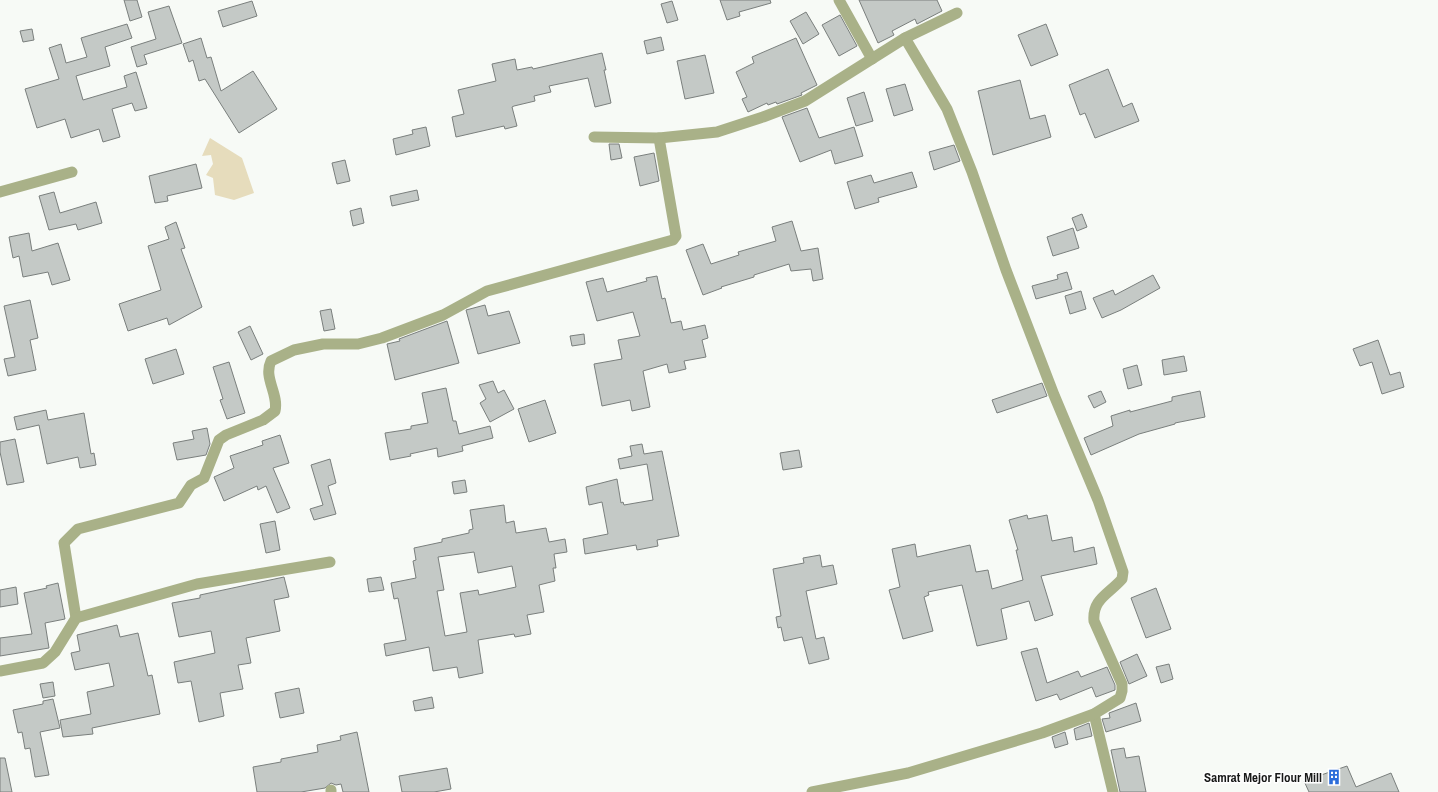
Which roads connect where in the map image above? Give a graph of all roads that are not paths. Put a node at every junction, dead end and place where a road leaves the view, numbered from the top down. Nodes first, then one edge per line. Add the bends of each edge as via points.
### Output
1 (839, 0) edge
2 (957, 13) dead end
3 (905, 38) junction
4 (872, 59) junction
5 (594, 137) dead end
6 (659, 138) junction
7 (72, 172) dead end
8 (0, 192) edge
9 (330, 562) dead end
10 (76, 618) junction
11 (0, 671) edge
12 (1094, 714) junction
13 (812, 792) edge
14 (1113, 792) edge

1 - 4 street
2 - 3 street
3 - 4 street
3 - 12 street via 948,109 1009,277 1098,500 1123,572 1122,579 1096,603 1093,610 1094,621 1122,684 1122,691 1120,698
4 - 6 street via 805,101 763,117 717,132
5 - 6 street
6 - 10 street via 676,236 673,240 487,291 443,315 382,338 358,344 323,344 294,350 271,361 268,373 275,398 275,411 263,420 219,440 204,478 190,485 179,503 78,529 64,543
7 - 8 street
9 - 10 street via 197,584
10 - 11 street via 55,652 43,663
12 - 13 street via 1042,733 908,773
12 - 14 street

